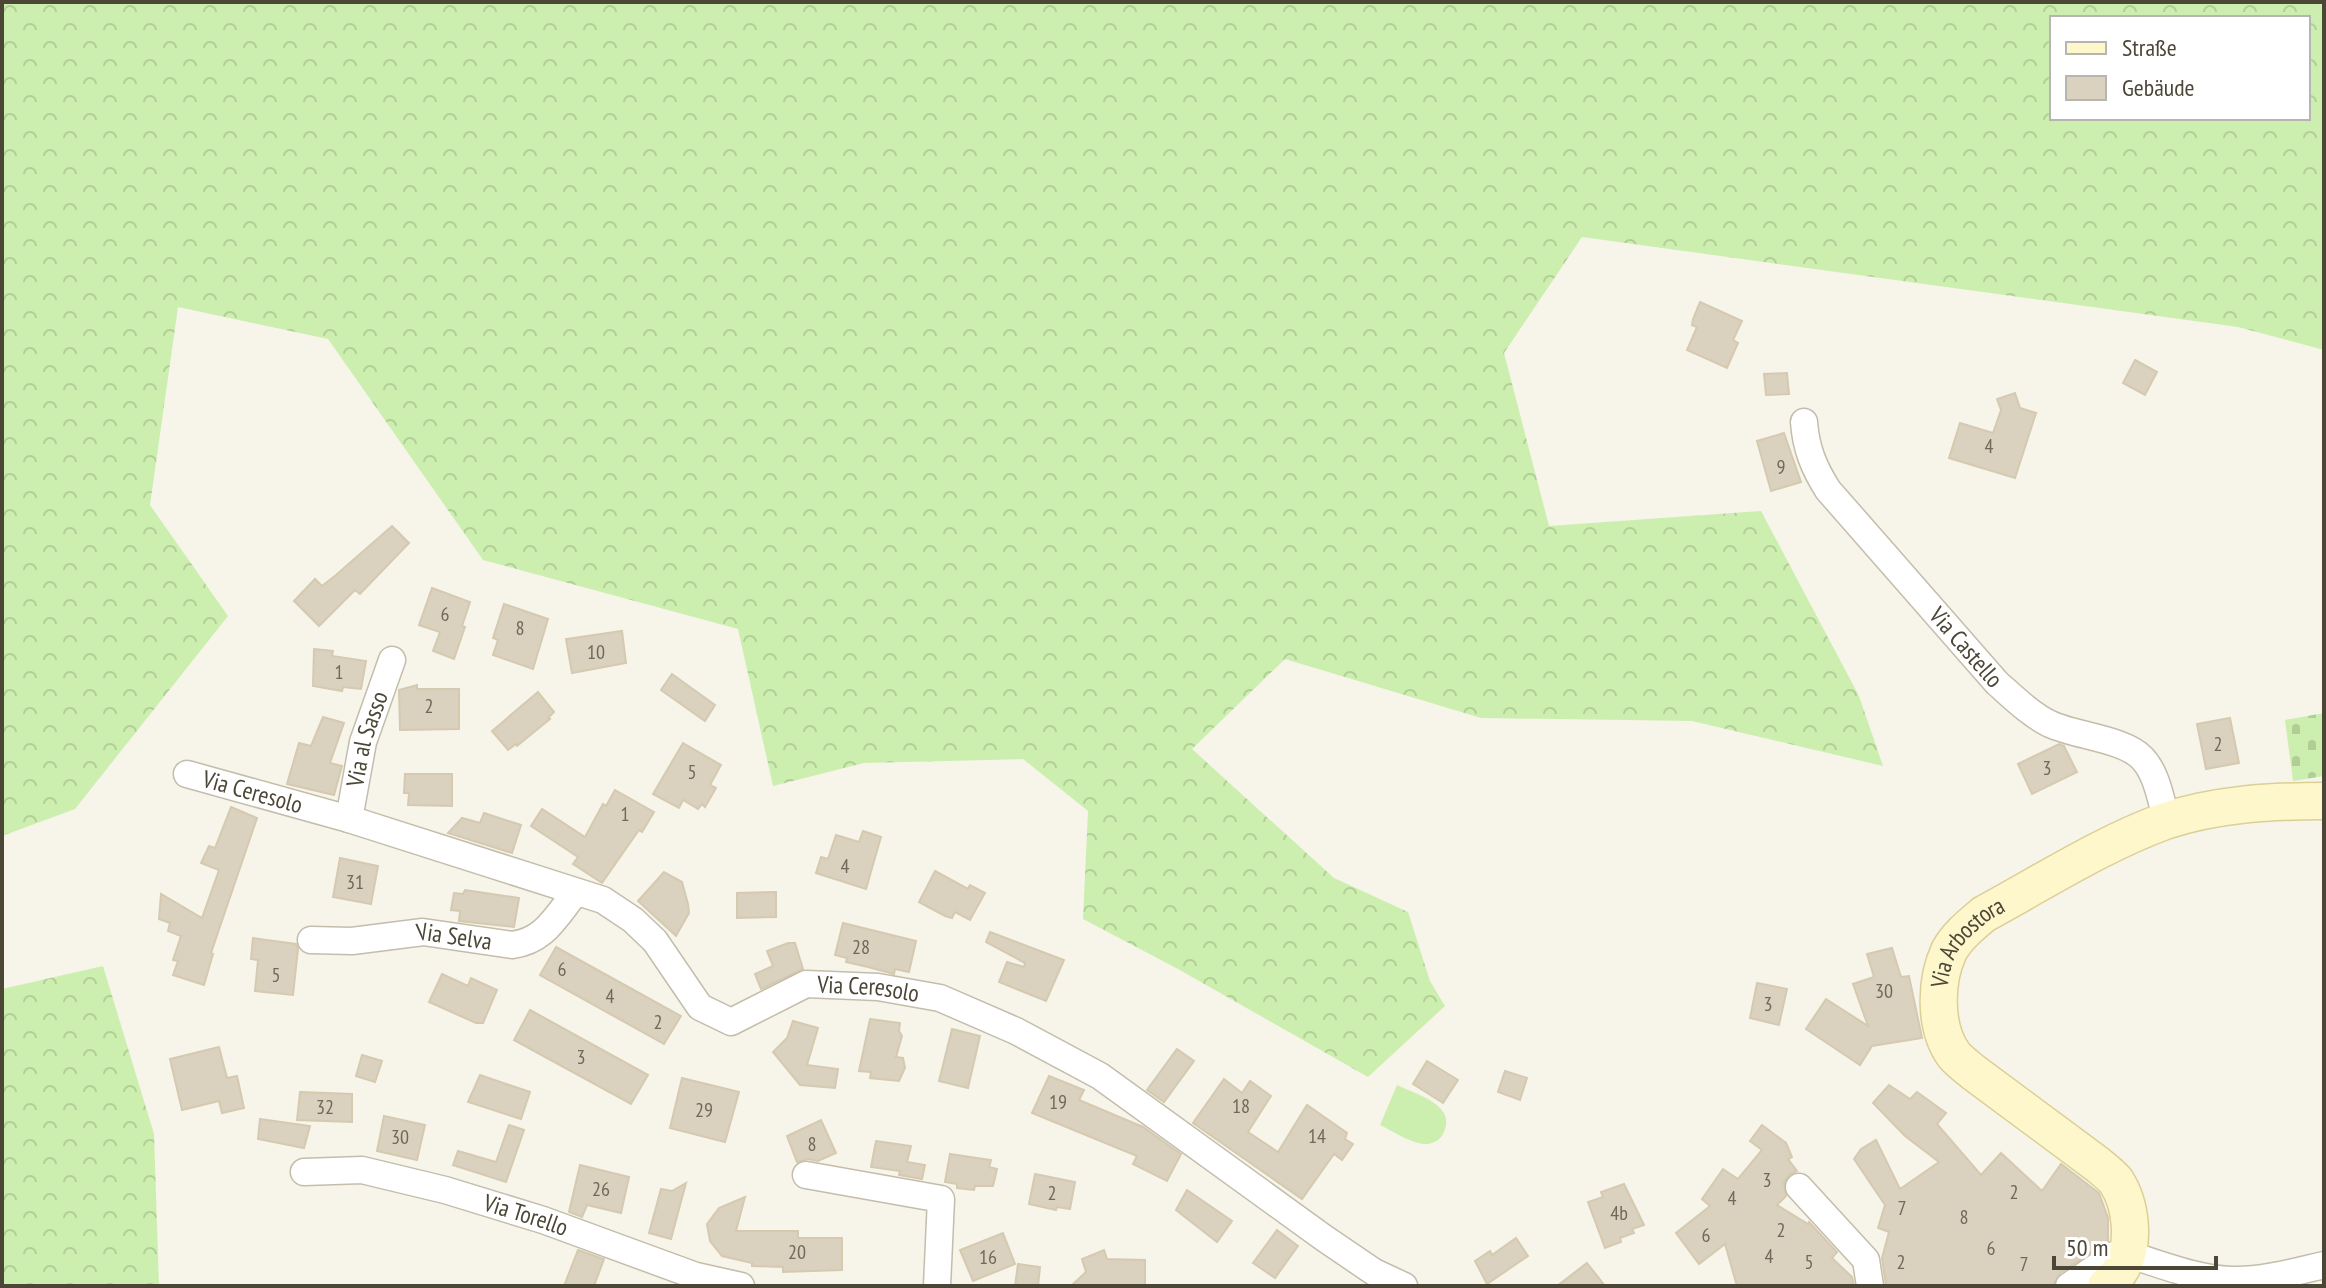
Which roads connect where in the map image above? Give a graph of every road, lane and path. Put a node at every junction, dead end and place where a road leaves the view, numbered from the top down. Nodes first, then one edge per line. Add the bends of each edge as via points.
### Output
1 (1804, 422) dead end
2 (392, 660) dead end
3 (187, 774) dead end
4 (2324, 801) edge
5 (349, 819) junction
6 (2167, 821) junction
7 (576, 892) junction
8 (311, 940) dead end
9 (304, 1172) dead end
10 (806, 1175) dead end
11 (1799, 1187) dead end
12 (2127, 1254) junction
13 (2324, 1265) edge
14 (741, 1286) edge
15 (937, 1286) edge
16 (1404, 1286) edge
17 (1870, 1286) edge
18 (2069, 1286) edge
19 (2106, 1286) edge

1 - 6 street, Via Castello via 1814,468 1828,490 1997,683 2048,723 2128,748 2142,758
2 - 5 street, Via al Sasso via 363,742
3 - 5 street, Via Ceresolo
4 - 6 street, Via Arbostora via 2231,806
5 - 7 street, Via Ceresolo
6 - 12 street, Via Arbostora via 1984,914 1950,949 1940,985 1943,1034 1955,1055 2115,1180 2128,1219
7 - 8 street, Via Selva via 540,937 527,943 423,932
7 - 16 street, Via Ceresolo via 603,900 633,920 655,941 700,1007 731,1022 806,984 878,987 940,998 1016,1031 1100,1076 1324,1238
9 - 14 street, Via Torello via 362,1170 445,1190 696,1276
10 - 15 street via 941,1199
11 - 17 street via 1866,1260
12 - 13 street via 2231,1280
12 - 18 street via 2114,1255
12 - 19 street

